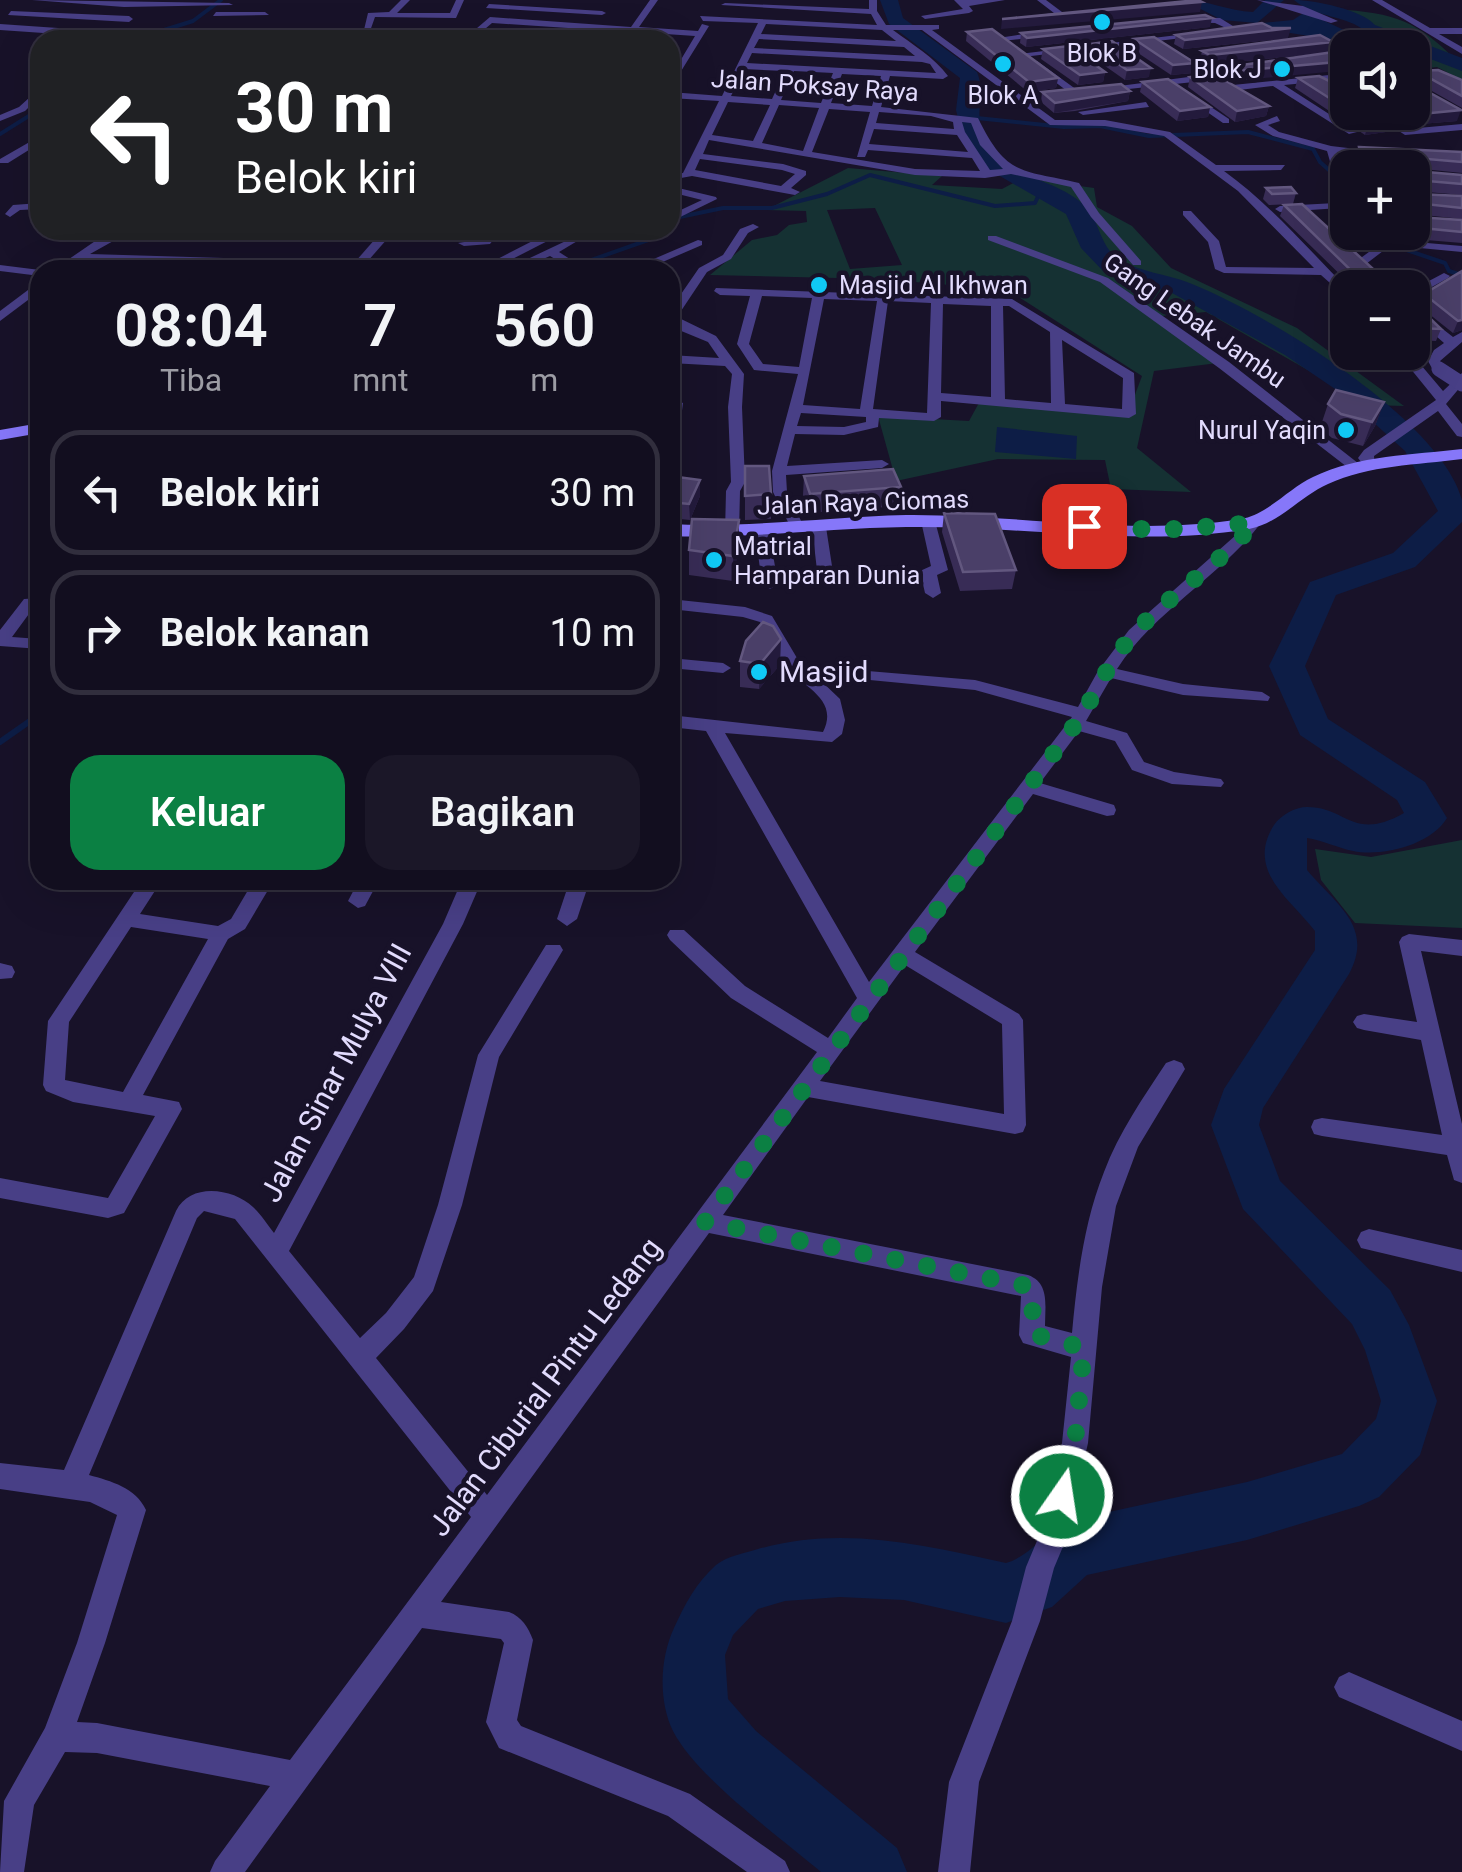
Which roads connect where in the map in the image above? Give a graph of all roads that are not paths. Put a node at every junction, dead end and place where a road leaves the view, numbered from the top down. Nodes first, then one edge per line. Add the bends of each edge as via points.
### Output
1 (36, 0) edge
2 (406, 0) edge
3 (460, 0) edge
4 (568, 0) edge
5 (613, 0) edge
6 (654, 0) edge
7 (873, 0) edge
8 (1001, 0) edge
9 (1040, 0) edge
10 (1376, 0) edge
11 (1265, 1) edge
12 (961, 2) edge
13 (160, 3) edge
14 (746, 3) edge
15 (1462, 3) edge
16 (525, 4) edge
17 (1436, 4) dead end
18 (715, 5) edge
19 (124, 6) junction
20 (223, 6) edge
21 (489, 6) dead end
22 (560, 10) junction
23 (871, 12) junction
24 (11, 13) junction
25 (602, 13) junction
26 (1074, 14) edge
27 (265, 15) dead end
28 (389, 15) junction
29 (1062, 15) junction
30 (707, 18) junction
31 (1026, 18) edge
32 (0, 19) edge
33 (108, 19) junction
34 (148, 19) dead end
35 (1180, 20) edge
36 (763, 21) junction
37 (1334, 21) dead end
38 (921, 23) junction
39 (1132, 25) edge
40 (592, 26) junction
41 (0, 27) edge
42 (886, 28) junction
43 (190, 29) junction
44 (634, 29) junction
45 (43, 30) edge
46 (91, 30) edge
47 (176, 30) edge
48 (218, 30) edge
49 (365, 30) edge
50 (476, 30) edge
51 (647, 30) edge
52 (1424, 30) edge
53 (1430, 31) edge
54 (1462, 31) edge
55 (1058, 32) edge
56 (680, 33) edge
57 (1430, 33) edge
58 (698, 34) junction
59 (756, 36) junction
60 (1156, 40) junction
61 (907, 44) junction
62 (1114, 45) junction
63 (1070, 49) junction
64 (750, 50) junction
65 (1462, 51) edge
66 (1024, 54) junction
67 (1127, 54) edge
68 (1198, 54) edge
69 (1180, 56) junction
70 (680, 59) edge
71 (918, 59) junction
72 (1083, 59) edge
73 (742, 66) junction
74 (680, 67) edge
75 (790, 69) junction
76 (1224, 70) edge
77 (838, 72) junction
78 (1155, 72) edge
79 (1209, 74) junction
80 (886, 75) junction
81 (933, 78) junction
82 (1109, 78) edge
83 (1330, 78) edge
84 (1320, 79) junction
85 (1169, 82) junction
86 (1275, 84) junction
87 (1330, 85) edge
88 (1122, 87) junction
89 (1232, 88) junction
90 (1074, 92) junction
91 (1058, 94) edge
92 (680, 96) edge
93 (1041, 96) edge
94 (1025, 98) junction
95 (726, 99) junction
96 (1246, 99) edge
97 (30, 101) edge
98 (776, 102) junction
99 (825, 105) junction
100 (1146, 105) junction
101 (876, 109) junction
102 (1262, 109) edge
103 (926, 112) junction
104 (1156, 112) dead end
105 (0, 118) edge
106 (1277, 119) junction
107 (1226, 122) dead end
108 (957, 123) junction
109 (870, 126) junction
110 (1462, 127) edge
111 (1293, 130) dead end
112 (1402, 130) edge
113 (1428, 130) edge
114 (1430, 130) edge
115 (1352, 132) dead end
116 (706, 137) junction
117 (758, 144) junction
118 (30, 145) edge
119 (864, 147) junction
120 (1331, 149) joint
121 (1346, 150) edge
122 (807, 152) junction
123 (974, 154) junction
124 (697, 156) junction
125 (4, 161) dead end
126 (856, 167) junction
127 (1212, 168) junction
128 (1281, 168) dead end
129 (689, 172) junction
130 (1010, 172) junction
131 (989, 174) junction
132 (680, 176) edge
133 (784, 190) junction
134 (680, 192) edge
135 (797, 193) dead end
136 (30, 206) edge
137 (1330, 206) edge
138 (1303, 208) junction
139 (1273, 210) edge
140 (1187, 213) dead end
141 (680, 214) edge
142 (5, 215) edge
143 (1314, 219) edge
144 (0, 227) edge
145 (753, 227) dead end
146 (992, 238) dead end
147 (103, 240) edge
148 (380, 240) edge
149 (486, 240) edge
150 (543, 240) edge
151 (570, 240) edge
152 (464, 243) dead end
153 (698, 243) dead end
154 (1430, 246) edge
155 (1462, 249) edge
156 (1350, 251) edge
157 (1377, 251) dead end
158 (552, 252) junction
159 (79, 256) junction
160 (73, 260) edge
161 (195, 260) edge
162 (363, 260) edge
163 (502, 260) edge
164 (533, 260) edge
165 (564, 260) edge
166 (658, 260) edge
167 (1362, 262) junction
168 (1137, 264) dead end
169 (0, 268) edge
170 (1371, 270) edge
171 (30, 271) edge
172 (1324, 272) junction
173 (1444, 276) dead end
174 (1330, 278) edge
175 (1430, 284) edge
176 (720, 290) dead end
177 (30, 292) edge
178 (757, 292) junction
179 (819, 295) junction
180 (883, 298) junction
181 (937, 300) junction
182 (680, 303) edge
183 (997, 303) junction
184 (4, 311) edge
185 (1430, 321) edge
186 (680, 325) edge
187 (1056, 330) junction
188 (1457, 340) edge
189 (680, 360) edge
190 (731, 362) junction
191 (1417, 370) edge
192 (805, 371) junction
193 (1462, 380) edge
194 (934, 396) junction
195 (998, 402) junction
196 (1441, 402) junction
197 (1058, 407) junction
198 (796, 409) junction
199 (869, 413) junction
200 (30, 430) edge
201 (790, 430) junction
202 (1462, 433) edge
203 (0, 434) edge
204 (1459, 455) edge
205 (882, 464) dead end
206 (1363, 465) junction
207 (780, 471) junction
208 (928, 521) junction
209 (1254, 523) junction
210 (819, 527) junction
211 (680, 530) edge
212 (798, 530) junction
213 (762, 531) junction
214 (732, 533) junction
215 (826, 579) dead end
216 (770, 584) dead end
217 (932, 593) dead end
218 (680, 605) edge
219 (30, 608) edge
220 (1, 640) edge
221 (30, 643) edge
222 (680, 664) edge
223 (724, 668) dead end
224 (1106, 671) junction
225 (838, 672) dead end
226 (1262, 697) dead end
227 (1079, 719) junction
228 (680, 722) edge
229 (712, 726) junction
230 (1215, 783) dead end
231 (1028, 786) junction
232 (1108, 810) dead end
233 (146, 890) edge
234 (258, 890) edge
235 (364, 890) edge
236 (468, 890) edge
237 (577, 890) edge
238 (358, 901) dead end
239 (567, 919) dead end
240 (126, 920) junction
241 (221, 934) junction
242 (678, 936) dead end
243 (1462, 948) edge
244 (552, 950) dead end
245 (902, 954) junction
246 (868, 998) junction
247 (1364, 1022) dead end
248 (1430, 1033) junction
249 (830, 1050) junction
250 (1174, 1069) dead end
251 (804, 1087) junction
252 (129, 1102) junction
253 (1322, 1127) dead end
254 (1456, 1147) junction
255 (1462, 1173) edge
256 (0, 1188) edge
257 (705, 1222) junction
258 (1369, 1240) dead end
259 (276, 1252) junction
260 (1462, 1261) edge
261 (1084, 1348) junction
262 (358, 1358) junction
263 (0, 1476) edge
264 (72, 1484) junction
265 (487, 1516) junction
266 (415, 1613) junction
267 (1349, 1687) dead end
268 (1462, 1736) edge
269 (57, 1737) junction
270 (296, 1776) junction
271 (10, 1800) edge
272 (8, 1872) edge
273 (226, 1872) edge
274 (774, 1872) edge
275 (954, 1872) edge

1 - 19 street
1 - 24 street
2 - 28 street
3 - 28 street via 453,16
4 - 22 street
5 - 25 street
6 - 44 street
7 - 23 street
8 - 12 street
9 - 29 street
10 - 52 street
11 - 37 street
12 - 38 street via 969,12
13 - 19 street
13 - 20 street
14 - 18 street
14 - 23 street
15 - 17 street
16 - 21 street
16 - 22 street
18 - 30 street
19 - 33 street
20 - 27 street
20 - 43 street
22 - 25 street
23 - 42 street
24 - 32 street
24 - 33 street
25 - 40 street
26 - 29 street
28 - 49 street via 372,16
29 - 31 street
30 - 36 street
30 - 58 street
33 - 34 street
33 - 46 street
35 - 60 street via 1209,18 1238,32
36 - 42 street
36 - 59 street
38 - 42 street
38 - 94 street via 938,26
38 - 127 street via 1052,123 1105,123 1170,137
39 - 60 street
40 - 44 street
40 - 50 street via 487,20
41 - 45 street
42 - 61 street
43 - 47 street
43 - 48 street
44 - 51 street
53 - 54 street
55 - 66 street via 998,35
56 - 58 street
57 - 65 street
58 - 70 street
58 - 74 street
59 - 61 street
59 - 64 street
60 - 62 street
60 - 69 street
61 - 71 street
62 - 63 street
62 - 67 street
63 - 66 street
63 - 72 street
64 - 71 street
64 - 73 street
66 - 90 street
68 - 69 street
69 - 79 street
71 - 81 street via 933,62 943,76
73 - 75 street
73 - 95 street
75 - 77 street
75 - 98 street
76 - 79 street
77 - 80 street
77 - 99 street
78 - 85 street
79 - 85 street
79 - 89 street
80 - 81 street
80 - 101 street
81 - 103 street
82 - 88 street
83 - 84 street
84 - 86 street
84 - 87 street
85 - 88 street
85 - 107 street
86 - 89 street
86 - 115 street
88 - 90 street
88 - 100 street
89 - 96 street
90 - 91 street
92 - 95 street, Jalan Poksay Raya
93 - 94 street
94 - 100 street via 1052,116
95 - 98 street, Jalan Poksay Raya
95 - 116 street
97 - 105 street
98 - 99 street, Jalan Poksay Raya
98 - 117 street
99 - 101 street, Jalan Poksay Raya
99 - 122 street
100 - 104 street
101 - 103 street, Jalan Poksay Raya
101 - 109 street
102 - 106 street
103 - 108 street, Jalan Poksay Raya
106 - 111 street
106 - 120 street via 1260,125
108 - 109 street
108 - 123 street
108 - 130 street via 970,119
109 - 119 street
110 - 114 street
112 - 113 street
116 - 117 street
116 - 124 street
117 - 122 street
118 - 125 street
119 - 123 street
119 - 126 street
120 - 121 street
122 - 126 street
123 - 131 street
124 - 129 street
124 - 133 street via 802,173
126 - 131 street
127 - 128 street
127 - 172 street
129 - 132 street
129 - 133 street
130 - 131 street
130 - 168 street via 1078,187
133 - 135 street
134 - 141 street via 712,199
136 - 142 street
137 - 138 street
138 - 139 street
138 - 143 street
140 - 172 street via 1213,241 1224,270
142 - 144 street
145 - 182 street via 727,257 704,270
146 - 206 street, Gang Lebak Jambu via 1104,280
147 - 159 street
148 - 162 street
149 - 152 street
150 - 163 street
151 - 158 street
153 - 166 street
154 - 155 street
156 - 167 street
157 - 167 street
158 - 164 street
158 - 165 street
159 - 160 street
159 - 161 street
167 - 170 street
169 - 171 street
172 - 174 street
173 - 175 street
176 - 178 street
177 - 184 street
178 - 179 street
178 - 192 street via 745,351 758,367
179 - 180 street
179 - 192 street
180 - 181 street
180 - 199 street
181 - 183 street
181 - 194 street
183 - 187 street via 1012,303
183 - 195 street
185 - 188 street
186 - 190 street via 712,339
187 - 197 street
187 - 197 street via 1129,376 1129,414
188 - 193 street, bridge via 1434,361
189 - 190 street
190 - 214 street via 738,374
191 - 196 street
192 - 198 street
193 - 196 street
194 - 195 street
194 - 199 street via 934,417
195 - 197 street
196 - 202 street
196 - 206 street
198 - 199 street
198 - 201 street
199 - 201 street via 873,424 862,429
200 - 203 main road
201 - 207 street
204 - 206 main road, Jalan Raya Ciomas
205 - 207 street
206 - 209 main road, Jalan Raya Ciomas via 1318,481
207 - 212 street via 780,492
208 - 209 main road, Jalan Raya Ciomas via 1150,530
208 - 210 main road, Jalan Raya Ciomas
208 - 217 street via 940,570 928,571
209 - 224 street, Jalan Ciburial Pintu Ledang via 1142,624
210 - 212 main road, Jalan Raya Ciomas
210 - 215 street
211 - 214 main road, Jalan Raya Ciomas
212 - 213 main road, Jalan Raya Ciomas
213 - 214 main road, Jalan Raya Ciomas
213 - 216 street
218 - 229 street via 758,614 792,664 837,706 840,718 834,734 823,738
219 - 220 street
220 - 221 street
222 - 223 street
224 - 226 street via 1160,687
224 - 227 street, Jalan Ciburial Pintu Ledang
225 - 227 street via 975,685
227 - 230 street via 1121,737 1138,766
227 - 231 street, Jalan Ciburial Pintu Ledang
228 - 229 street
229 - 246 street
231 - 232 street
231 - 245 street, Jalan Ciburial Pintu Ledang
233 - 240 street
234 - 241 street via 238,924
235 - 238 street
236 - 259 street, Jalan Sinar Mulya VIII
237 - 239 street
240 - 241 street
240 - 252 street via 60,1021 54,1085
241 - 252 street
242 - 249 street via 738,992
243 - 248 street via 1409,942
244 - 262 street via 489,1055 424,1283
245 - 246 street, Jalan Ciburial Pintu Ledang
245 - 251 street via 1012,1020 1015,1125
246 - 249 street, Jalan Ciburial Pintu Ledang
247 - 248 street
248 - 254 street
249 - 251 street, Jalan Ciburial Pintu Ledang
250 - 261 street via 1110,1184 1088,1280
251 - 257 street, Jalan Ciburial Pintu Ledang
252 - 256 street via 171,1109 116,1206
253 - 254 street
254 - 255 street
257 - 261 street via 1028,1286 1032,1334
257 - 265 street, Jalan Ciburial Pintu Ledang
258 - 260 street
259 - 262 street, Jalan Sinar Mulya VIII
259 - 264 street, Jalan Sinar Mulya VIII via 243,1212 207,1199 192,1205
261 - 275 street via 1075,1442 1054,1537 964,1782
262 - 265 street, Jalan Sinar Mulya VIII
263 - 264 street
264 - 269 street via 124,1502 132,1516
265 - 266 street, Jalan Ciburial Pintu Ledang
266 - 270 street, Jalan Ciburial Pintu Ledang
266 - 274 street via 516,1631 520,1640 501,1722 510,1737 678,1805
267 - 268 street
269 - 270 street via 98,1738
269 - 271 street
270 - 273 street, Jalan Ciburial Pintu Ledang
271 - 272 street

